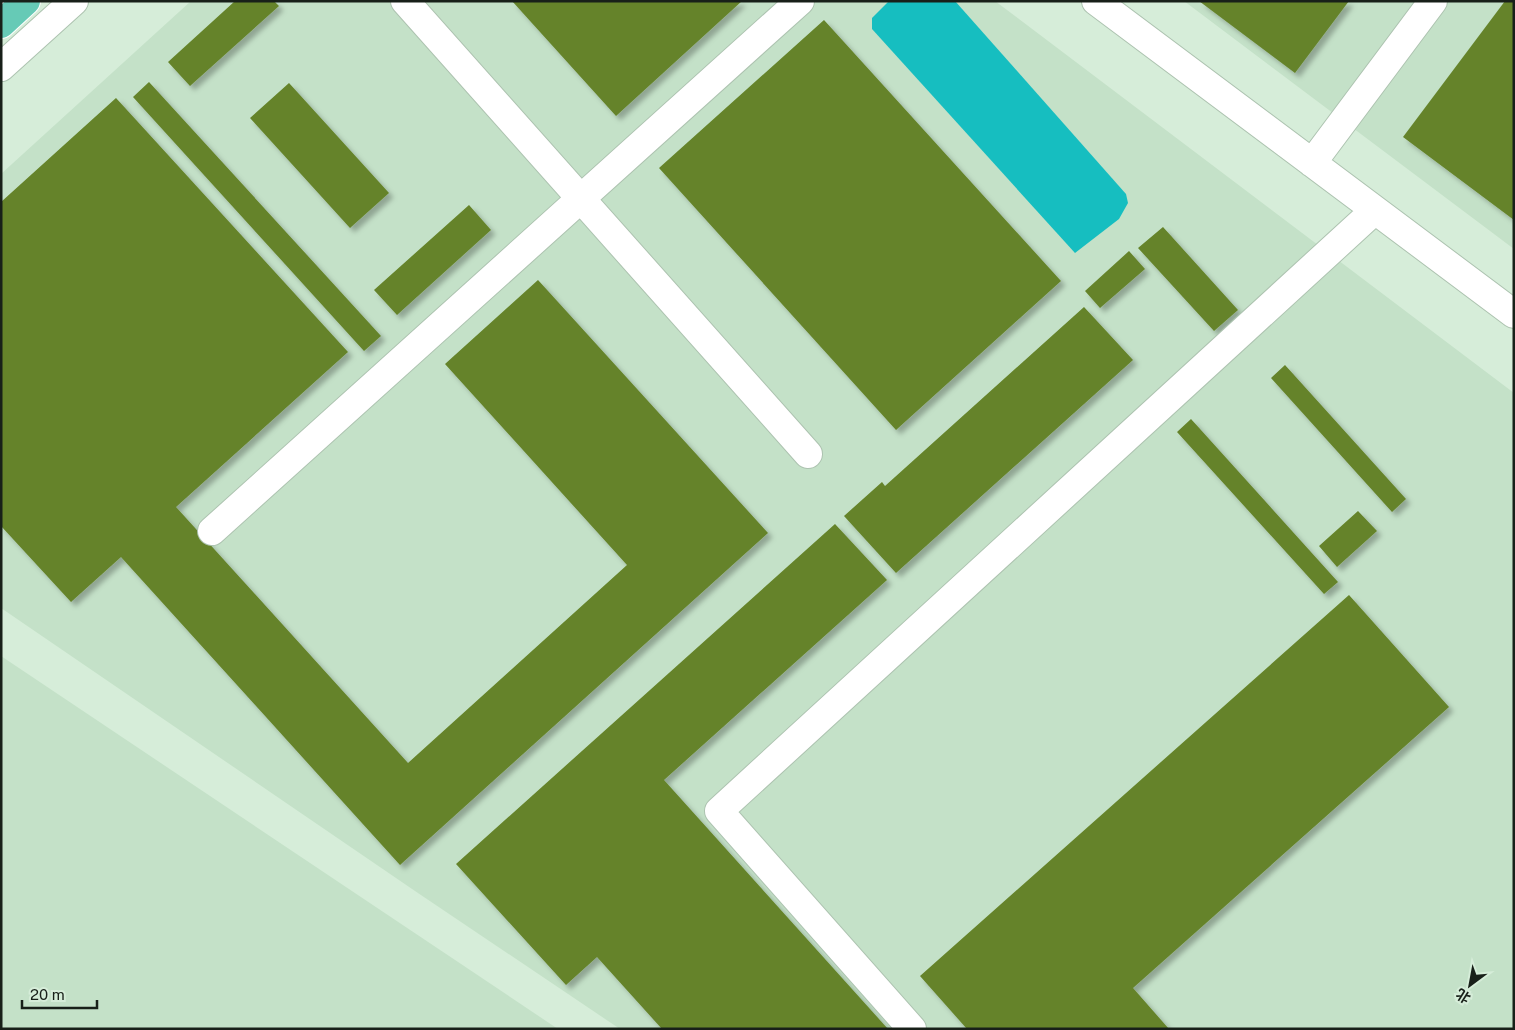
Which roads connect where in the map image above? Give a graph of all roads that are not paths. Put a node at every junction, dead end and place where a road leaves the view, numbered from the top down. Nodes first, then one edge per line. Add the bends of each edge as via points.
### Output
1 (26, 1) edge
2 (74, 1) edge
3 (405, 1) edge
4 (800, 1) edge
5 (1096, 1) edge
6 (1433, 1) edge
7 (1, 24) edge
8 (1, 67) edge
9 (1312, 163) junction
10 (581, 199) junction
11 (1376, 210) junction
12 (1514, 314) edge
13 (808, 454) dead end
14 (212, 531) dead end
15 (912, 1029) edge

1 - 7 main road
2 - 8 street
3 - 10 street
4 - 10 street
5 - 9 street
6 - 9 street
9 - 11 street
10 - 13 street
10 - 14 street
11 - 12 street
11 - 15 street via 718,811

